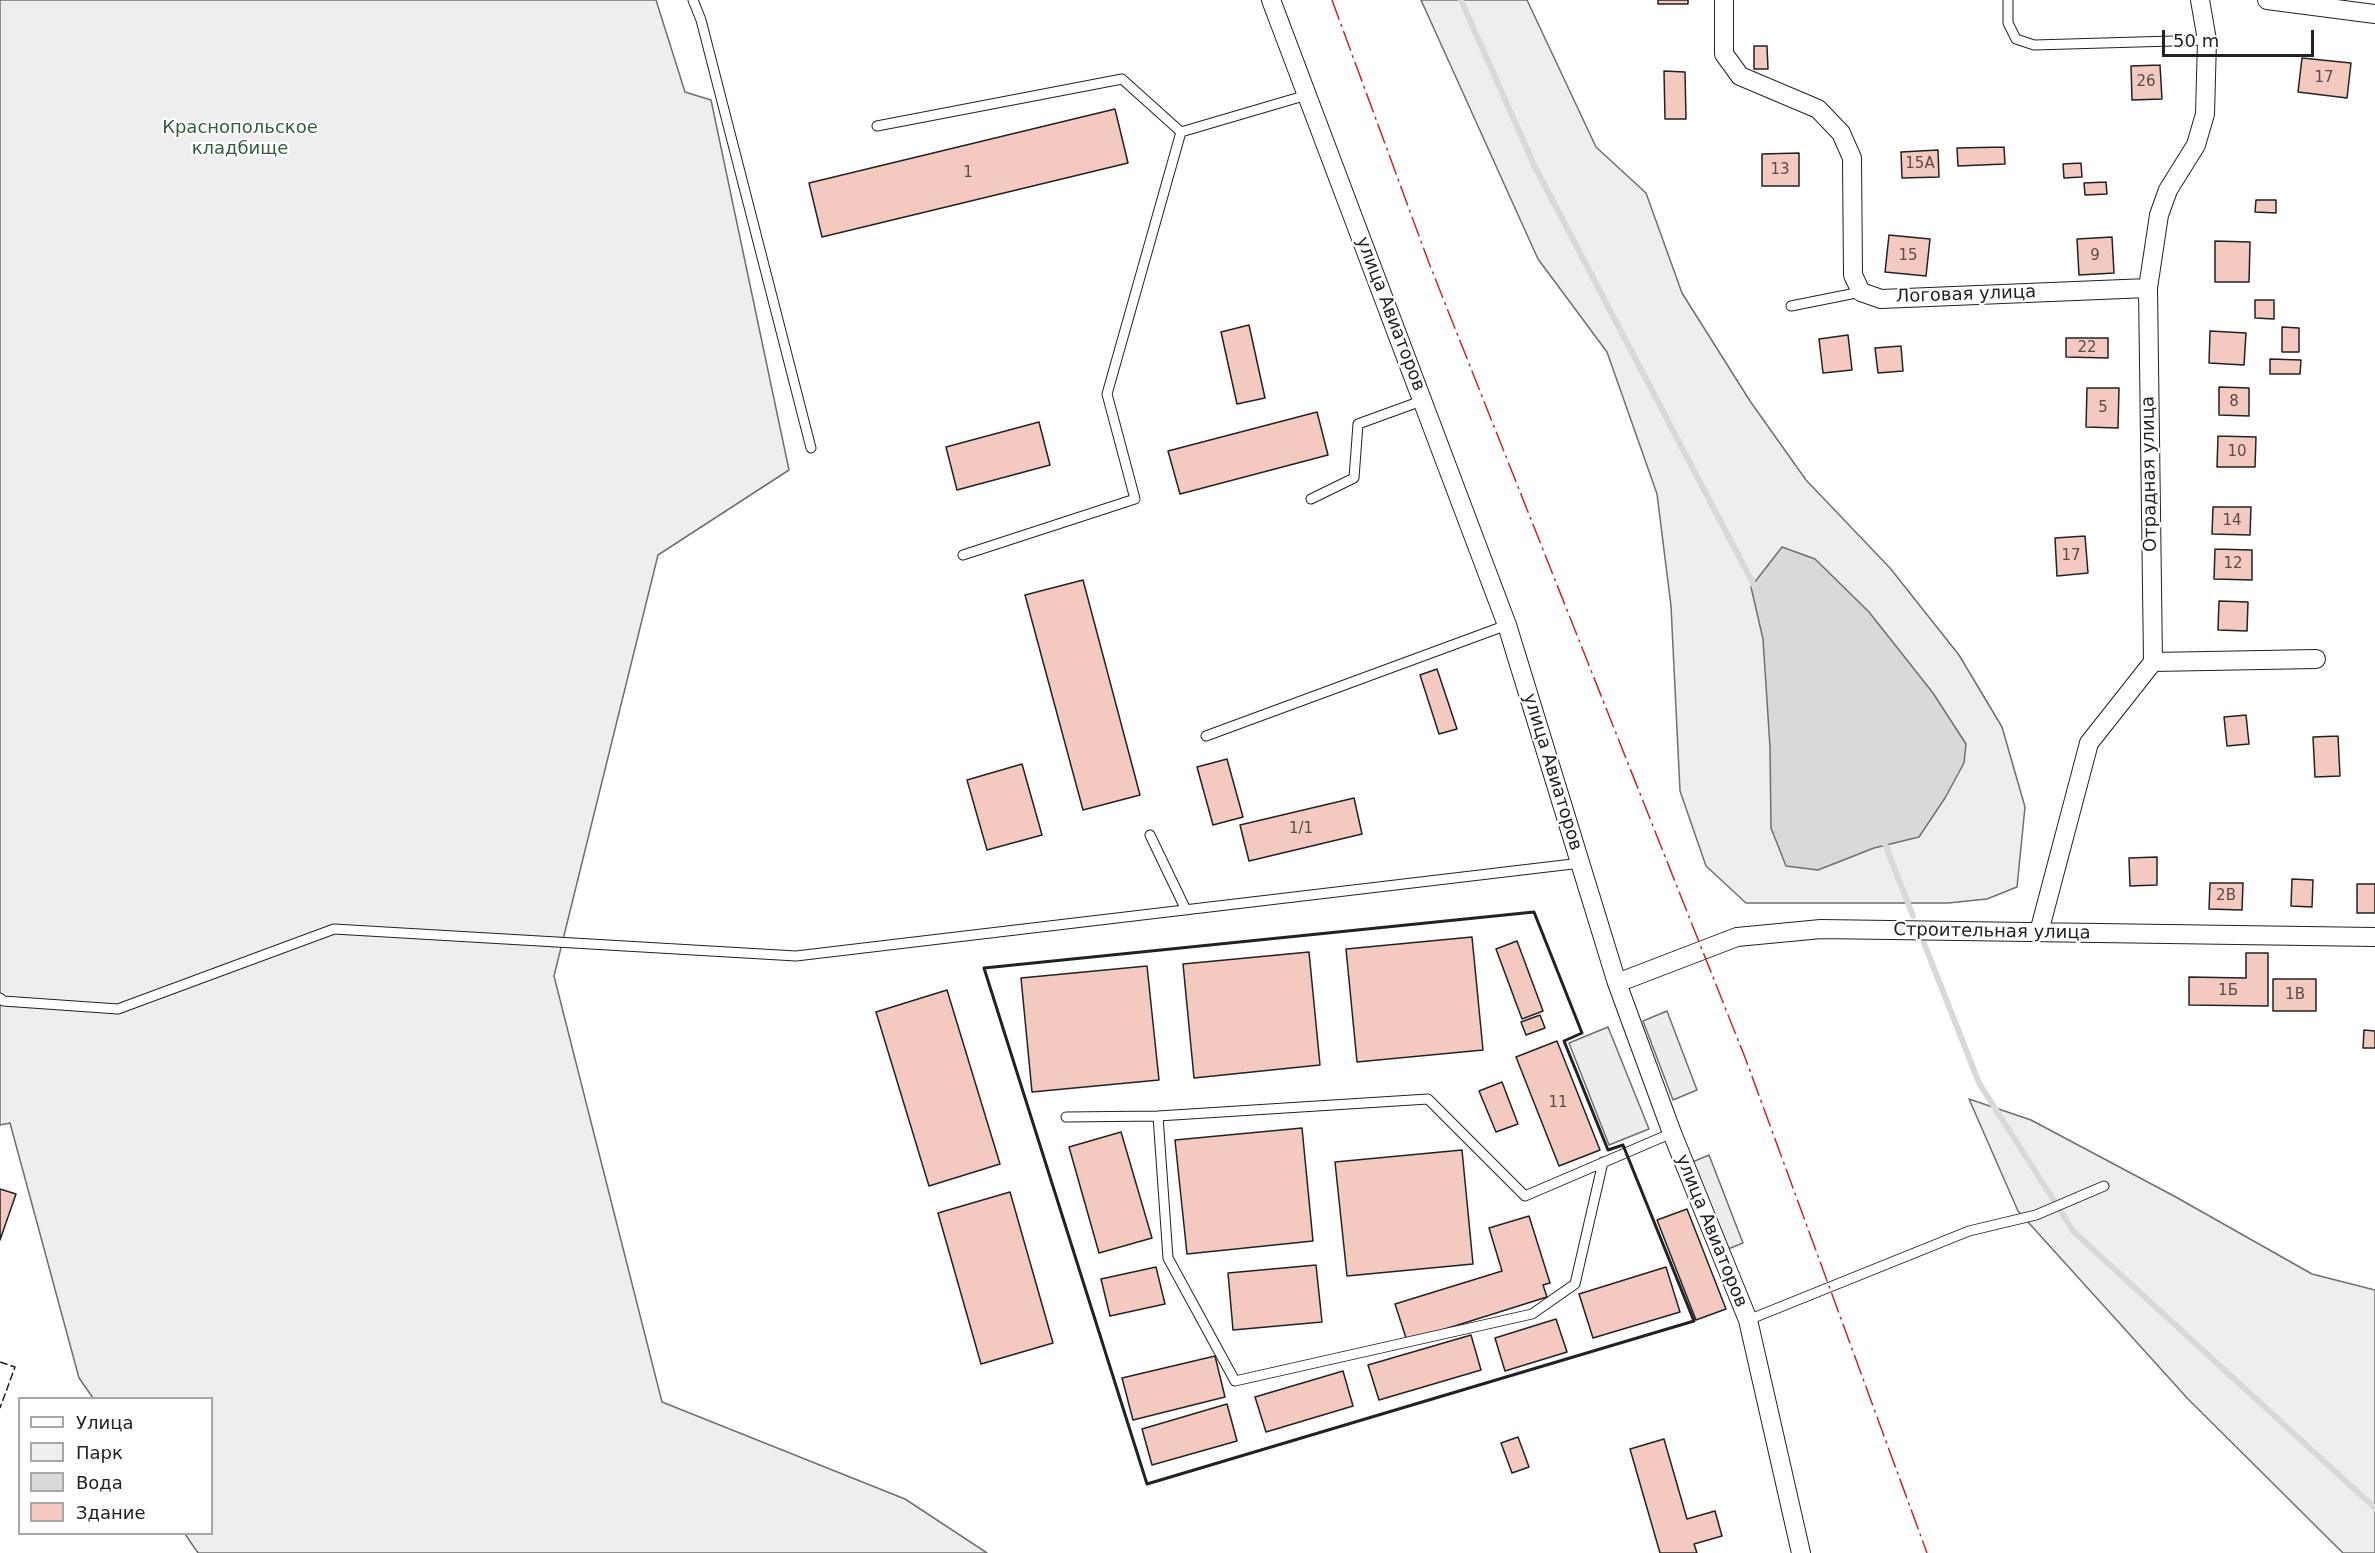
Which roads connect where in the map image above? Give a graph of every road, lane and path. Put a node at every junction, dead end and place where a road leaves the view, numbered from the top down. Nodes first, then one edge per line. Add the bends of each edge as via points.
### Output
1 (693, 0) edge
2 (1271, 0) edge
3 (1724, 0) edge
4 (2008, 0) edge
5 (2200, 0) edge
6 (2267, 0) edge
7 (2375, 14) edge
8 (2207, 40) junction
9 (1307, 95) junction
10 (877, 126) dead end
11 (1181, 132) junction
12 (2148, 288) junction
13 (1861, 292) junction
14 (1791, 306) dead end
15 (1424, 399) junction
16 (811, 448) dead end
17 (1311, 499) dead end
18 (963, 555) dead end
19 (1507, 625) junction
20 (2316, 659) dead end
21 (2153, 662) junction
22 (1206, 736) dead end
23 (1150, 835) dead end
24 (1581, 863) junction
25 (1186, 910) junction
26 (2038, 932) junction
27 (2375, 937) edge
28 (1617, 983) junction
29 (0, 998) edge
30 (1158, 1116) junction
31 (1066, 1117) dead end
32 (1672, 1133) junction
33 (1603, 1162) junction
34 (2104, 1186) dead end
35 (1748, 1320) junction
36 (1801, 1553) edge

1 - 16 lane
2 - 9 street, улица Авиаторов
3 - 13 street via 1724,54 1740,76 1818,109 1841,133 1852,158 1853,275
4 - 8 lane via 2008,23 2016,39 2034,45
5 - 8 street, Отрадная улица
6 - 7 street
8 - 12 street, Отрадная улица via 2205,114 2196,145 2168,190 2159,215
9 - 11 lane
9 - 15 street, улица Авиаторов
10 - 11 lane via 1122,79
11 - 18 lane via 1107,394 1135,500
12 - 13 street, Логовая улица via 1881,299
12 - 21 street, Отрадная улица
13 - 14 lane
15 - 17 lane via 1358,424 1354,478
15 - 19 street, улица Авиаторов
19 - 22 lane
19 - 24 street, улица Авиаторов
20 - 21 street
21 - 26 street via 2089,742
23 - 25 lane
24 - 25 lane
24 - 28 street, улица Авиаторов
25 - 29 lane via 796,956 334,929 118,1009
26 - 27 street, Строительная улица
26 - 28 street, Строительная улица via 1821,929 1737,937
28 - 32 street, улица Авиаторов
30 - 31 lane
30 - 33 lane via 1428,1099 1524,1196
30 - 33 lane via 1168,1258 1235,1381 1532,1314 1575,1284
32 - 33 lane
32 - 35 street, улица Авиаторов
34 - 35 lane via 2036,1215 1969,1231
35 - 36 street, улица Авиаторов

